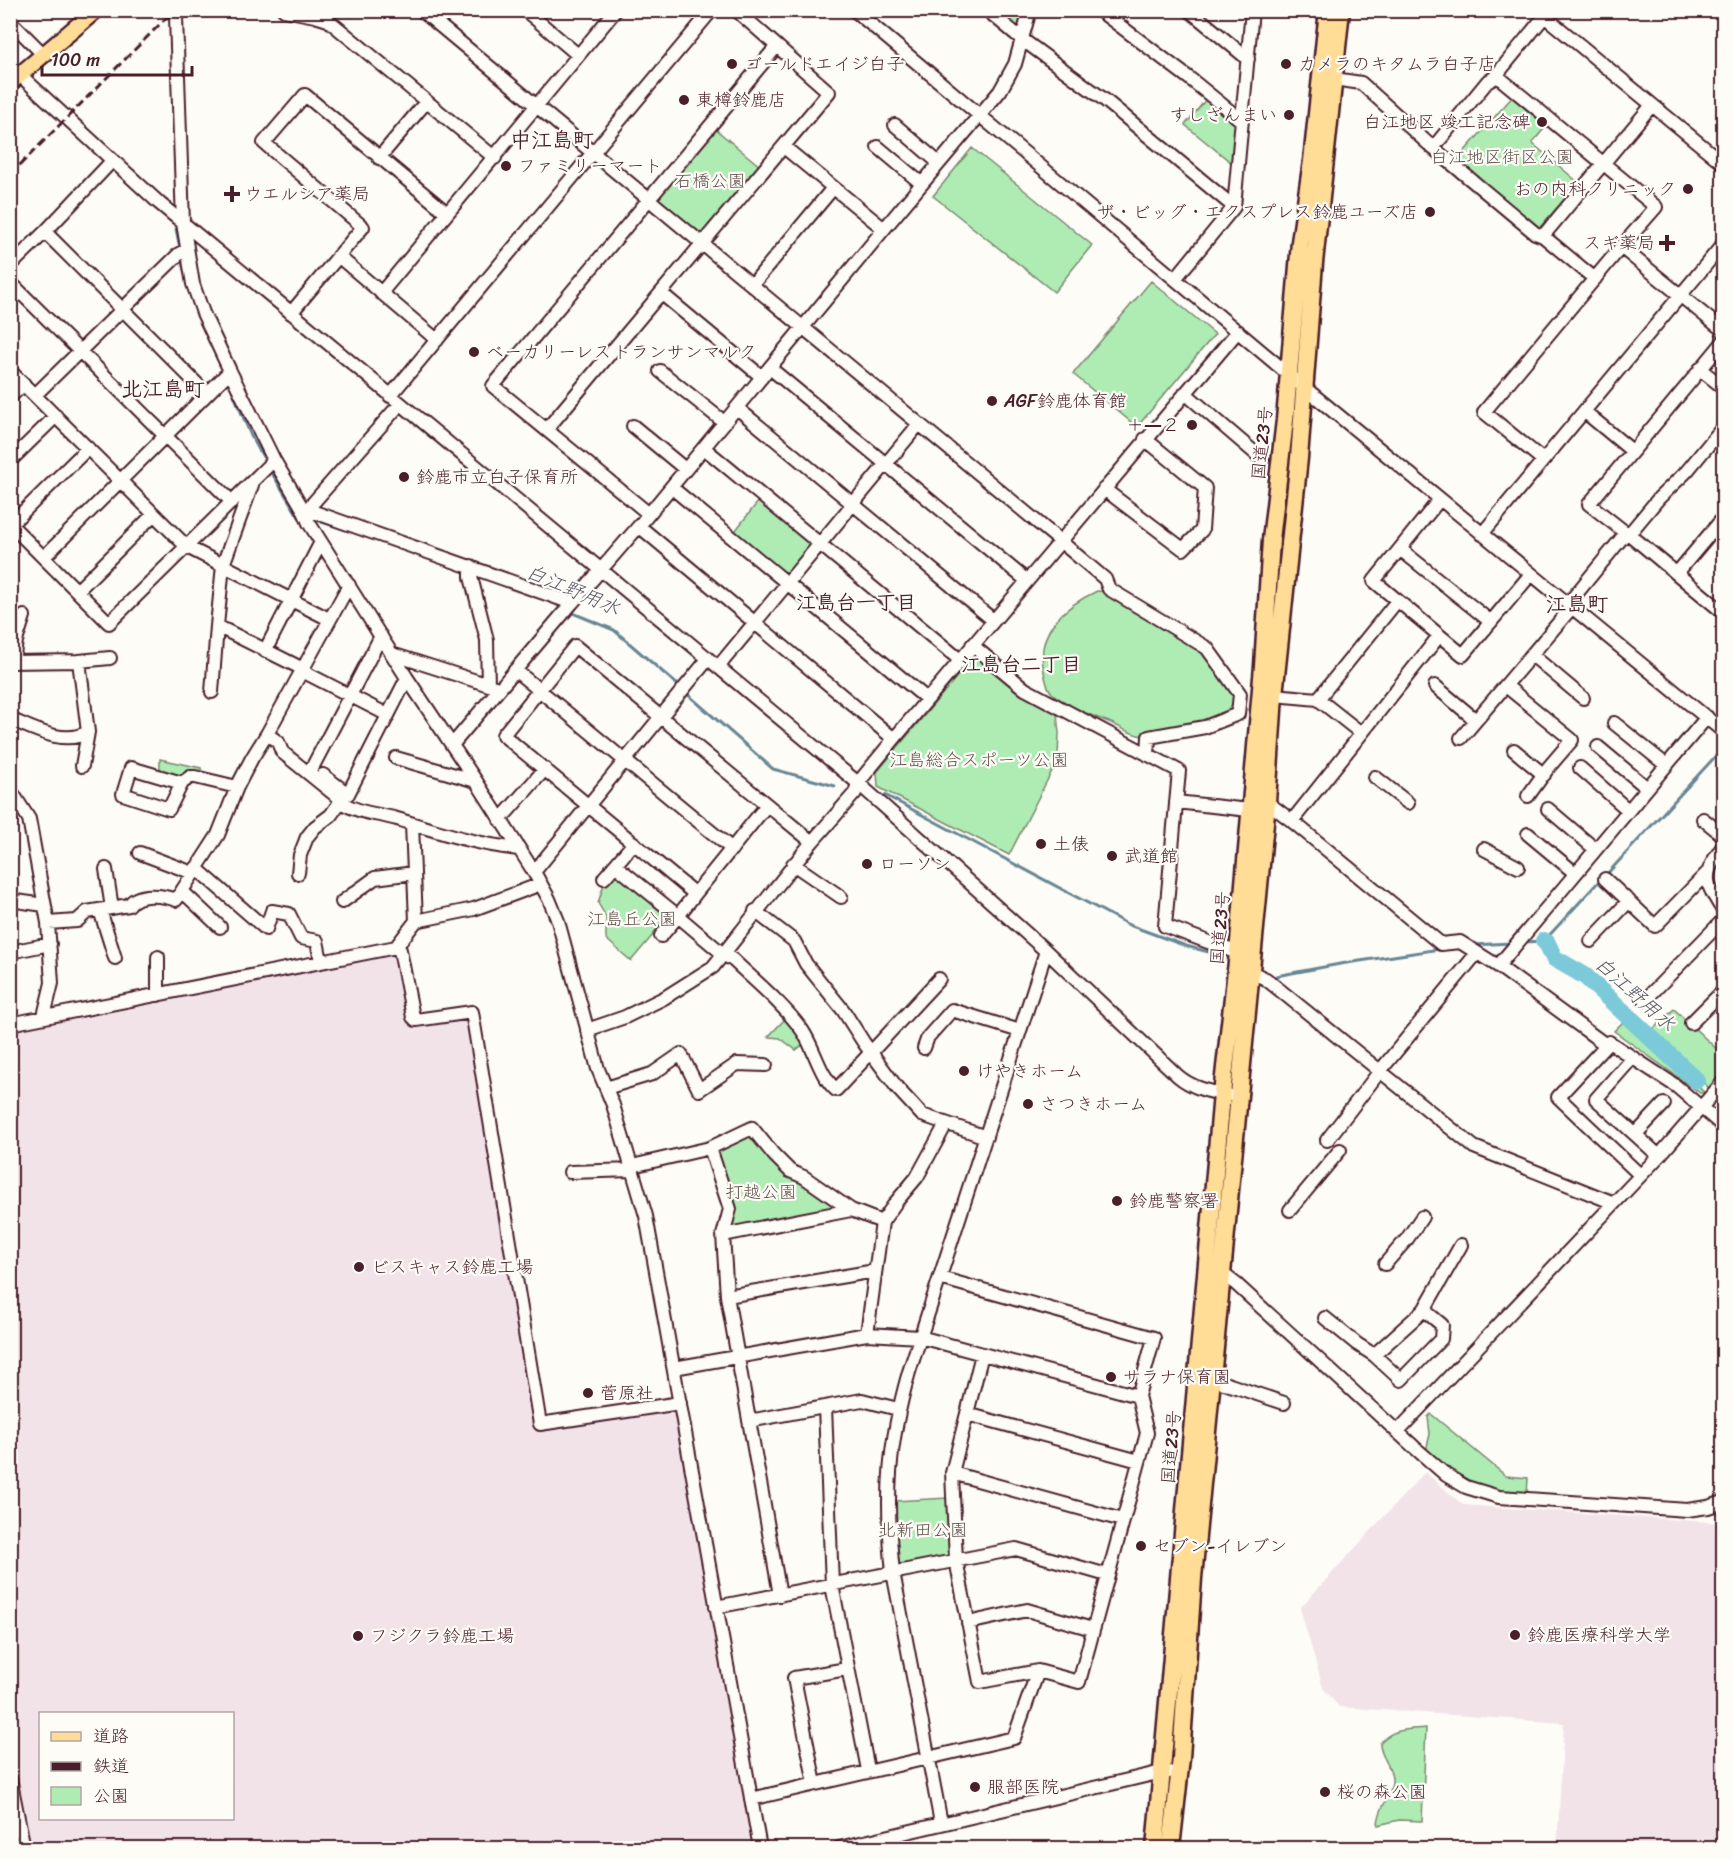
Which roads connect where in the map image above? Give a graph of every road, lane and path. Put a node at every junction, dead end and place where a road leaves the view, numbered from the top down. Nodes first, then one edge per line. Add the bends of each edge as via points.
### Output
1 (96, 10) edge
2 (284, 10) edge
3 (421, 10) edge
4 (525, 10) edge
5 (616, 10) edge
6 (712, 10) edge
7 (736, 10) edge
8 (854, 10) edge
9 (987, 10) edge
10 (1030, 10) edge
11 (1189, 10) edge
12 (1252, 10) edge
13 (1328, 10) edge
14 (1341, 10) edge
15 (1104, 12) edge
16 (1544, 13) edge
17 (179, 14) edge
18 (328, 15) edge
19 (10, 21) edge
20 (1023, 40) junction
21 (777, 46) junction
22 (44, 55) junction
23 (578, 55) junction
24 (1248, 59) junction
25 (1496, 75) junction
26 (15, 79) edge
27 (1334, 79) junction
28 (426, 102) junction
29 (1652, 105) junction
30 (536, 106) junction
31 (979, 115) junction
32 (1242, 121) junction
33 (895, 125) dead end
34 (784, 147) junction
35 (878, 147) dead end
36 (1433, 148) junction
37 (593, 154) junction
38 (379, 158) junction
39 (495, 158) junction
40 (112, 161) junction
41 (939, 163) junction
42 (1603, 164) junction
43 (1724, 164) edge
44 (922, 184) junction
45 (833, 188) junction
46 (649, 199) junction
47 (1234, 207) junction
48 (447, 213) junction
49 (183, 224) junction
50 (884, 229) junction
51 (45, 232) junction
52 (1543, 236) junction
53 (1724, 243) edge
54 (702, 244) junction
55 (1621, 247) junction
56 (182, 252) junction
57 (338, 256) junction
58 (10, 266) edge
59 (1175, 279) junction
60 (1595, 279) junction
61 (10, 282) edge
62 (752, 285) junction
63 (381, 293) junction
64 (661, 293) junction
65 (1681, 296) junction
66 (121, 309) junction
67 (291, 313) junction
68 (803, 328) junction
69 (1238, 331) junction
70 (1724, 331) edge
71 (437, 340) junction
72 (1724, 341) edge
73 (80, 351) junction
74 (1700, 369) junction
75 (10, 370) edge
76 (660, 370) dead end
77 (230, 371) junction
78 (766, 372) junction
79 (1289, 374) junction
80 (24, 384) junction
81 (1305, 388) junction
82 (1724, 388) edge
83 (1185, 393) junction
84 (207, 394) junction
85 (35, 396) junction
86 (10, 397) edge
87 (395, 400) junction
88 (737, 408) junction
89 (1585, 412) junction
90 (56, 416) junction
91 (724, 422) junction
92 (919, 424) junction
93 (633, 426) dead end
94 (1724, 426) edge
95 (547, 429) junction
96 (165, 436) junction
97 (1145, 439) junction
98 (88, 448) junction
99 (704, 448) junction
100 (1632, 451) junction
101 (1262, 459) dead end
102 (1543, 460) junction
103 (10, 461) edge
104 (270, 464) junction
105 (886, 464) junction
106 (686, 469) junction
107 (121, 480) junction
108 (253, 481) junction
109 (671, 487) junction
110 (1104, 489) junction
111 (1440, 499) junction
112 (231, 502) junction
113 (853, 504) junction
114 (305, 512) junction
115 (154, 514) junction
116 (649, 514) junction
117 (1724, 517) edge
118 (10, 524) edge
119 (639, 526) junction
120 (1627, 533) junction
121 (1482, 534) junction
122 (1060, 541) junction
123 (321, 542) junction
124 (819, 544) junction
125 (187, 547) junction
126 (1400, 549) junction
127 (44, 557) junction
128 (223, 565) junction
129 (471, 570) junction
130 (601, 571) junction
131 (1677, 573) junction
132 (1531, 574) junction
133 (1026, 580) junction
134 (787, 583) junction
135 (349, 585) junction
136 (77, 591) junction
137 (292, 599) junction
138 (1397, 601) junction
139 (1570, 606) junction
140 (568, 607) junction
141 (1723, 610) edge
142 (24, 616) dead end
143 (329, 619) junction
144 (993, 620) junction
145 (1491, 622) junction
146 (755, 624) junction
147 (218, 626) junction
148 (381, 636) junction
149 (1439, 636) junction
150 (972, 645) junction
151 (265, 651) junction
152 (392, 654) junction
153 (1532, 655) junction
154 (110, 658) dead end
155 (960, 660) junction
156 (12, 661) edge
157 (79, 661) junction
158 (713, 663) junction
159 (302, 670) junction
160 (515, 670) junction
161 (407, 678) junction
162 (1435, 686) dead end
163 (1506, 686) junction
164 (494, 687) junction
165 (540, 691) junction
166 (212, 692) dead end
167 (1274, 695) junction
168 (350, 696) junction
169 (1583, 698) dead end
170 (927, 699) junction
171 (1318, 699) junction
172 (388, 715) junction
173 (661, 717) junction
174 (1707, 717) junction
175 (10, 719) edge
176 (1474, 722) junction
177 (1614, 723) dead end
178 (1722, 728) edge
179 (88, 732) junction
180 (1361, 733) junction
181 (267, 735) junction
182 (1461, 738) dead end
183 (894, 739) junction
184 (278, 742) junction
185 (452, 746) junction
186 (1598, 747) dead end
187 (1514, 750) dead end
188 (1148, 755) junction
189 (396, 758) dead end
190 (626, 761) junction
191 (1666, 765) junction
192 (82, 766) dead end
193 (312, 768) junction
194 (1580, 768) dead end
195 (545, 769) junction
196 (1544, 775) junction
197 (1375, 777) dead end
198 (476, 781) junction
199 (182, 783) junction
200 (858, 783) junction
201 (237, 787) junction
202 (1646, 787) junction
203 (10, 789) edge
204 (1528, 796) dead end
205 (340, 802) junction
206 (1176, 802) junction
207 (1267, 802) junction
208 (1408, 803) dead end
209 (589, 805) junction
210 (768, 805) junction
211 (1548, 809) dead end
212 (1249, 810) junction
213 (1628, 810) junction
214 (1703, 819) dead end
215 (500, 820) junction
216 (1292, 821) junction
217 (412, 824) junction
218 (1528, 834) dead end
219 (1724, 836) edge
220 (812, 842) junction
221 (634, 843) junction
222 (1724, 846) edge
223 (519, 849) junction
224 (732, 849) junction
225 (1484, 849) dead end
226 (1595, 849) junction
227 (140, 853) dead end
228 (794, 864) junction
229 (615, 865) junction
230 (1518, 867) dead end
231 (106, 869) dead end
232 (195, 871) junction
233 (534, 872) junction
234 (298, 873) dead end
235 (414, 873) junction
236 (1575, 873) junction
237 (1707, 873) junction
238 (604, 878) dead end
239 (1605, 879) dead end
240 (540, 884) junction
241 (182, 891) junction
242 (695, 894) junction
243 (841, 897) dead end
244 (10, 900) edge
245 (1629, 901) junction
246 (342, 902) dead end
247 (44, 905) junction
248 (106, 909) junction
249 (755, 911) junction
250 (1724, 912) edge
251 (678, 916) junction
252 (1724, 919) edge
253 (416, 921) junction
254 (48, 923) junction
255 (220, 927) dead end
256 (661, 936) dead end
257 (1591, 941) dead end
258 (50, 944) junction
259 (396, 947) junction
260 (1046, 951) junction
261 (1474, 951) junction
262 (10, 952) edge
263 (1238, 953) junction
264 (723, 954) junction
265 (159, 957) dead end
266 (115, 958) dead end
267 (321, 961) junction
268 (1498, 966) junction
269 (1251, 972) junction
270 (939, 980) dead end
271 (158, 995) junction
272 (1724, 997) edge
273 (1645, 1000) dead end
274 (44, 1016) junction
275 (1691, 1023) dead end
276 (10, 1024) edge
277 (587, 1030) junction
278 (1020, 1031) junction
279 (1607, 1043) junction
280 (924, 1048) dead end
281 (871, 1052) junction
282 (1632, 1058) junction
283 (766, 1065) dead end
284 (1380, 1071) junction
285 (1724, 1081) edge
286 (606, 1088) junction
287 (1222, 1094) junction
288 (1239, 1096) junction
289 (1664, 1104) dead end
290 (1701, 1108) junction
291 (946, 1124) junction
292 (1724, 1127) edge
293 (1636, 1134) junction
294 (986, 1137) junction
295 (1327, 1140) dead end
296 (710, 1148) junction
297 (1340, 1150) dead end
298 (1659, 1156) junction
299 (633, 1168) junction
300 (570, 1172) dead end
301 (1640, 1175) junction
302 (1614, 1203) junction
303 (851, 1210) junction
304 (1290, 1210) dead end
305 (1422, 1217) dead end
306 (882, 1222) junction
307 (723, 1235) junction
308 (1461, 1245) dead end
309 (1385, 1264) dead end
310 (875, 1271) junction
311 (1215, 1274) junction
312 (940, 1278) junction
313 (727, 1296) junction
314 (1424, 1310) junction
315 (1325, 1318) dead end
316 (867, 1334) junction
317 (920, 1337) junction
318 (982, 1354) junction
319 (1374, 1355) junction
320 (738, 1358) junction
321 (674, 1368) junction
322 (1221, 1382) dead end
323 (1138, 1396) junction
324 (680, 1403) junction
325 (1284, 1404) dead end
326 (825, 1407) junction
327 (898, 1409) junction
328 (967, 1414) junction
329 (749, 1421) junction
330 (1397, 1432) junction
331 (1139, 1461) junction
332 (952, 1473) junction
333 (1724, 1502) edge
334 (1122, 1520) junction
335 (956, 1560) junction
336 (893, 1572) junction
337 (1107, 1575) junction
338 (832, 1585) junction
339 (780, 1594) junction
340 (716, 1607) junction
341 (968, 1623) junction
342 (1092, 1629) junction
343 (848, 1669) junction
344 (1038, 1671) junction
345 (928, 1758) junction
346 (868, 1770) junction
347 (1162, 1772) junction
348 (1179, 1772) junction
349 (10, 1778) edge
350 (815, 1784) junction
351 (751, 1799) junction
352 (941, 1823) junction
353 (24, 1848) edge
354 (760, 1848) edge
355 (839, 1848) edge
356 (1155, 1848) edge
357 (1171, 1848) edge

1 - 22 main road
2 - 18 street
3 - 30 street
4 - 23 street
5 - 23 street
6 - 37 street
7 - 21 street
8 - 31 street
9 - 20 street
10 - 20 street
11 - 24 street
12 - 24 street
13 - 79 highway, 国道23号 via 1300,242
14 - 27 highway, 国道23号
15 - 32 street
16 - 25 street
16 - 29 street
17 - 49 street
18 - 28 street
19 - 22 street
20 - 31 street via 1006,82
20 - 47 street via 1106,101
21 - 34 street via 829,92
21 - 46 street
22 - 26 main road
23 - 30 street
24 - 32 street
25 - 36 street
25 - 42 street
26 - 40 street
27 - 36 street via 1361,83
27 - 81 highway, 国道23号
28 - 38 street
28 - 39 street
29 - 42 street
29 - 43 street
30 - 37 street
30 - 39 street
31 - 41 street
31 - 59 street
32 - 47 street
33 - 41 street
34 - 45 street
34 - 54 street
35 - 44 street
36 - 52 street
37 - 46 street
37 - 71 street
38 - 48 street
38 - 57 street via 305,95 264,143 363,226
39 - 48 street
40 - 49 street
40 - 51 street
41 - 44 street
42 - 52 street
42 - 55 street via 1656,207
44 - 50 street
45 - 50 street
45 - 62 street
46 - 54 street
46 - 95 street via 494,386
47 - 59 street
48 - 63 street
49 - 56 street
49 - 67 street
50 - 68 street
51 - 58 street
51 - 66 street
52 - 60 street
53 - 65 street
54 - 62 street
54 - 64 street
55 - 60 street
55 - 65 street
56 - 66 street
56 - 77 street via 203,313
57 - 63 street
57 - 67 street
59 - 69 street
60 - 102 street via 1484,412
61 - 73 street
62 - 68 street
63 - 71 street
64 - 78 street
64 - 95 street
65 - 70 street
65 - 89 street
66 - 73 street
66 - 84 street
67 - 87 street
68 - 78 street
68 - 92 street
69 - 79 street
69 - 83 street
71 - 87 street
72 - 74 street
73 - 85 street
73 - 96 street
74 - 82 street
74 - 100 street
75 - 80 street
76 - 91 street
77 - 84 street
77 - 104 street
78 - 88 street
78 - 105 street
79 - 81 street
79 - 212 highway, 国道23号
80 - 85 street
80 - 86 street
81 - 111 street
81 - 167 highway, 国道23号
83 - 97 street
83 - 101 street
84 - 96 street
85 - 90 street
87 - 114 street
87 - 130 street
88 - 91 street
88 - 113 street
89 - 100 street
89 - 102 street
90 - 98 street
90 - 103 street
91 - 99 street
92 - 105 street
92 - 122 street
93 - 106 street
94 - 120 street
95 - 116 street
96 - 107 street
96 - 112 street
97 - 110 street
97 - 110 street via 1205,488 1202,530 1184,549
98 - 107 street
98 - 118 street
99 - 106 street
99 - 124 street
100 - 120 street via 1589,504
102 - 121 street
104 - 108 street
104 - 114 street
105 - 113 street
105 - 133 street
106 - 109 street
107 - 115 street
107 - 127 street
108 - 112 street
108 - 128 street
109 - 116 street
109 - 134 street
110 - 122 street
111 - 121 street
111 - 126 street
112 - 125 street
113 - 124 street
113 - 144 street
114 - 123 street
114 - 129 street
115 - 125 street
115 - 136 street
116 - 119 street
117 - 131 street
118 - 127 street
119 - 130 street
119 - 146 street
120 - 131 street
120 - 139 street
121 - 132 street
122 - 133 street
122 - 188 street via 1105,579 1109,589 1207,648 1240,694 1238,714 1205,727 1149,737
123 - 135 street
123 - 137 street
124 - 134 street
124 - 155 street
125 - 128 street
125 - 136 street via 110,623
126 - 138 street via 1374,581
126 - 145 street
127 - 136 street
128 - 137 street
128 - 147 street
129 - 140 street
129 - 164 street
130 - 140 street
130 - 158 street
131 - 141 street
132 - 139 street
132 - 145 street
133 - 144 street
134 - 146 street
134 - 170 street
135 - 143 street
135 - 148 street
137 - 143 street
137 - 151 street
138 - 149 street
138 - 171 street
139 - 153 street
139 - 174 street
140 - 160 street
142 - 156 street
143 - 159 street
144 - 150 street
145 - 149 street via 1463,655
146 - 158 street
146 - 183 street
147 - 151 street
147 - 166 street
148 - 152 street
148 - 168 street
149 - 180 street
150 - 155 street
150 - 188 street via 1024,689
151 - 159 street
152 - 161 street
152 - 164 street
153 - 163 street
153 - 169 street
154 - 157 street
155 - 170 street
156 - 157 street
157 - 179 street
158 - 173 street via 687,684
158 - 200 street
159 - 168 street
159 - 181 street
160 - 164 street
160 - 165 street
161 - 172 street
161 - 185 street
162 - 176 street
163 - 176 street
163 - 196 street via 1572,740
164 - 185 street
165 - 173 street via 575,646
165 - 190 street
165 - 195 street via 503,735
167 - 171 street
167 - 207 highway, 国道23号
168 - 172 street
168 - 193 street
170 - 183 street
171 - 180 street
172 - 193 street via 348,794
173 - 190 street
173 - 210 street
174 - 178 street
174 - 191 street
175 - 179 street via 47,735 78,738
176 - 182 street
177 - 191 street
179 - 192 street
180 - 216 street
181 - 184 street
181 - 201 street
183 - 200 street
184 - 193 street
184 - 205 street via 282,752
185 - 198 street
186 - 202 street
187 - 196 street
188 - 206 street via 1179,771
189 - 198 street
190 - 209 street
190 - 224 street
191 - 202 street
194 - 213 street
195 - 209 street
195 - 215 street
196 - 204 street
197 - 208 street
198 - 215 street
199 - 199 street via 131,768 123,794 170,808
199 - 201 street via 195,777
200 - 220 street via 855,793
200 - 260 street
201 - 232 street via 219,835
202 - 213 street
203 - 247 street via 29,819
205 - 217 street via 358,812
205 - 234 street via 307,837
206 - 212 street
206 - 263 street via 1165,926
207 - 216 street
207 - 269 highway, 国道23号
209 - 221 street
209 - 233 street
210 - 220 street
210 - 224 street
211 - 226 street
212 - 263 highway, 国道23号
213 - 226 street
214 - 219 street
215 - 223 street
216 - 261 street via 1441,944 1460,942
217 - 223 street via 494,847
217 - 235 street
218 - 236 street
220 - 228 street
221 - 229 street
221 - 242 street
222 - 237 street
223 - 233 street
224 - 242 street
225 - 230 street
226 - 236 street
227 - 232 street
228 - 243 street
228 - 249 street
229 - 238 street
229 - 251 street
231 - 248 street
232 - 241 street
232 - 267 street via 266,929 272,910 290,914 301,938 317,941
233 - 240 street
235 - 246 street via 375,878
235 - 253 street
236 - 268 street
237 - 245 street via 1655,926
237 - 250 street via 1709,887
239 - 245 street
240 - 253 street via 474,909
240 - 277 street via 558,921
241 - 248 street via 176,900 144,896 129,905
241 - 255 street
242 - 251 street
244 - 247 street
245 - 257 street
247 - 254 street
248 - 254 street via 87,912 77,921
248 - 266 street
249 - 264 street
249 - 281 street via 794,941 806,964
251 - 256 street
251 - 264 street
252 - 273 street
253 - 259 street
254 - 258 street
258 - 262 street
258 - 274 street via 52,983
259 - 267 street
259 - 324 street via 400,950 416,1020 472,1012 540,1424
260 - 278 street
260 - 287 street via 1187,1084
261 - 268 street
261 - 284 street
263 - 287 highway, 国道23号
264 - 277 street via 713,966 664,998
264 - 281 street via 802,1030 825,1079 836,1090
265 - 271 street
267 - 271 street
268 - 279 street
269 - 284 street via 1266,979
269 - 288 highway, 国道23号
270 - 281 street
271 - 274 street
272 - 275 street via 1720,994
274 - 276 street
277 - 286 street
278 - 280 street via 952,1010
278 - 294 street
279 - 282 street
279 - 301 street via 1557,1097
281 - 291 street via 922,1115
282 - 290 street via 1676,1086
282 - 293 street via 1596,1099
283 - 286 street via 737,1064 699,1090 681,1054 652,1074
284 - 295 street
284 - 302 street via 1474,1146
285 - 290 street
286 - 299 street
287 - 288 street
287 - 311 highway, 国道23号
288 - 311 highway, 国道23号
289 - 293 street
290 - 292 street
290 - 298 street
291 - 294 street
291 - 306 street via 917,1178
293 - 298 street
294 - 312 street
296 - 299 street
296 - 303 street via 752,1128 790,1171
296 - 307 street via 730,1209
297 - 304 street
298 - 301 street
299 - 300 street
299 - 321 street via 646,1216
301 - 302 street
302 - 330 street
303 - 306 street
303 - 307 street
305 - 309 street
306 - 310 street
307 - 313 street
308 - 314 street
310 - 313 street
310 - 316 street
311 - 330 street
311 - 347 highway, 国道23号
311 - 348 highway, 国道23号
312 - 317 street
312 - 323 street via 1154,1338
313 - 320 street
314 - 319 street
314 - 319 street via 1442,1325 1441,1339 1401,1380
315 - 319 street
316 - 317 street
316 - 320 street
317 - 318 street
317 - 327 street
318 - 323 street
318 - 328 street
320 - 321 street
320 - 329 street
321 - 324 street
322 - 325 street
323 - 331 street via 1147,1433
324 - 340 street
326 - 327 street via 862,1400
326 - 329 street
326 - 338 street
327 - 336 street via 888,1494
328 - 331 street
328 - 332 street
329 - 339 street
330 - 333 street via 1446,1475 1491,1496 1687,1510
331 - 334 street
332 - 334 street
332 - 335 street
334 - 337 street
335 - 336 street
335 - 337 street via 1016,1550
335 - 341 street
336 - 338 street
336 - 345 street
337 - 342 street
338 - 339 street
338 - 343 street
339 - 340 street
340 - 351 street
341 - 342 street via 1027,1610
341 - 344 street via 980,1682
342 - 344 street via 1079,1682
343 - 346 street
343 - 350 street via 794,1678
344 - 345 street via 1014,1738
345 - 346 street
345 - 352 street
346 - 350 street
347 - 348 street
347 - 352 street
347 - 356 highway, 国道23号
348 - 357 highway, 国道23号
349 - 353 street
350 - 351 street
351 - 354 street
352 - 355 street

